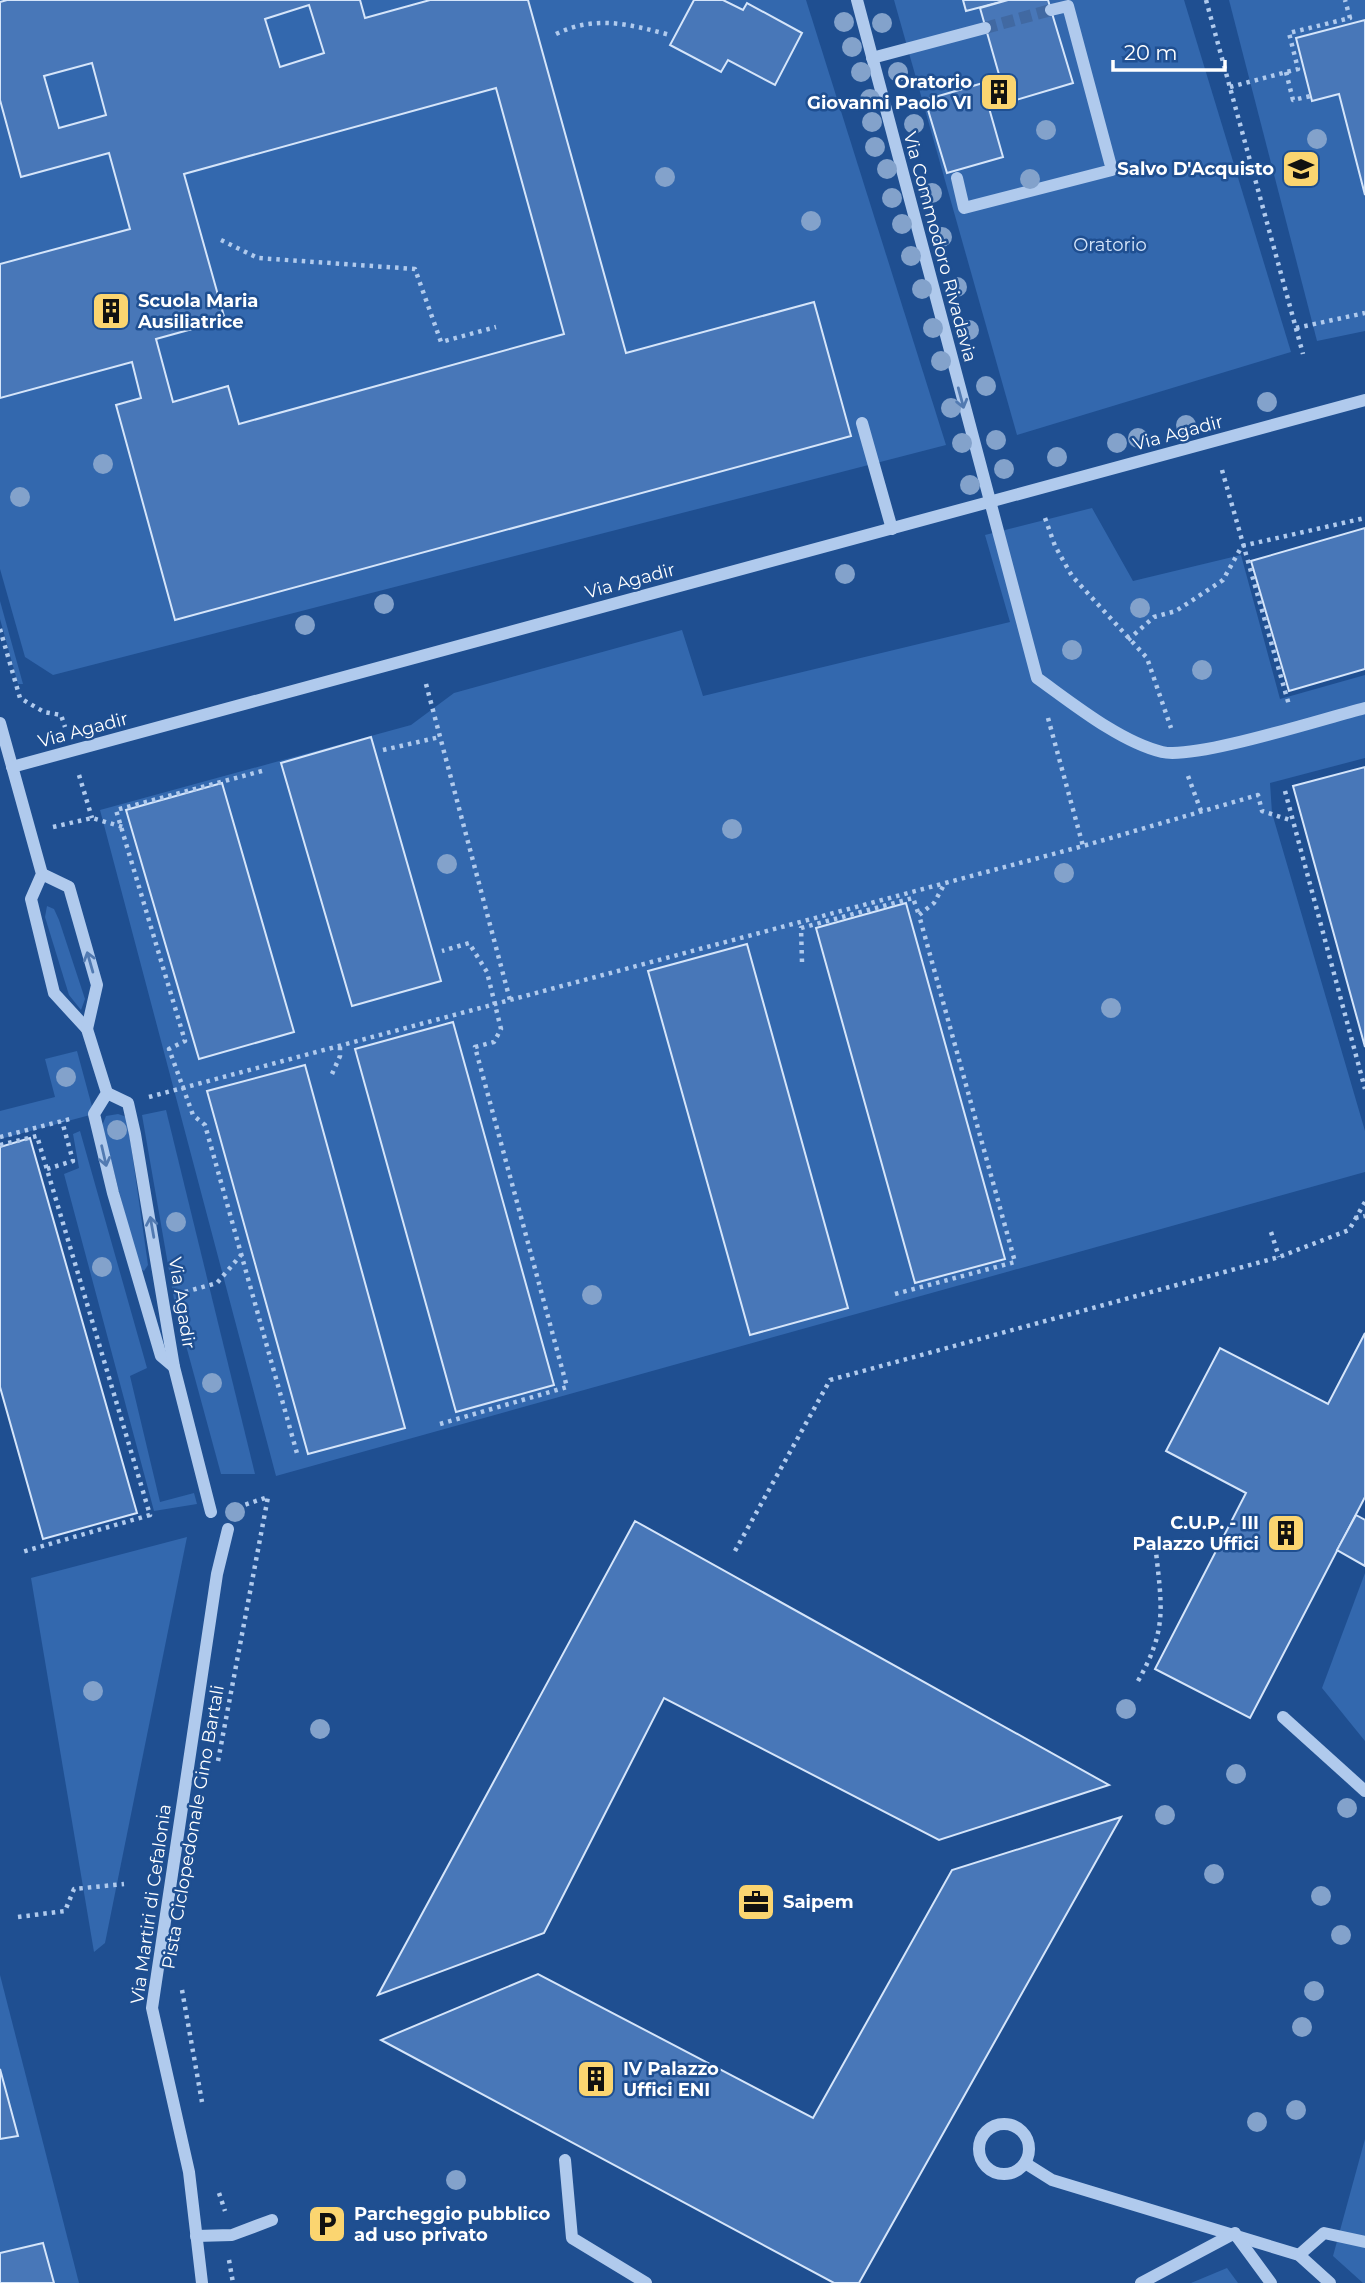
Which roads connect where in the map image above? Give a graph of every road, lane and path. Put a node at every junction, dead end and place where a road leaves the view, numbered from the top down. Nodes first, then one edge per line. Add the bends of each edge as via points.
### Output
1 (858, 0) edge
2 (1206, 0) edge
3 (1345, 0) edge
4 (1051, 10) dead end
5 (985, 28) tunnel mouth
6 (556, 34) dead end
7 (670, 35) dead end
8 (872, 58) junction
9 (1286, 72) junction
10 (1230, 87) junction
11 (1311, 96) dead end
12 (957, 178) dead end
13 (221, 240) dead end
14 (1365, 313) edge
15 (496, 327) dead end
16 (1296, 328) junction
17 (1303, 354) dead end
18 (1365, 400) edge
19 (862, 423) dead end
20 (1222, 470) dead end
21 (989, 502) junction
22 (1045, 518) dead end
23 (1365, 518) edge
24 (892, 528) junction
25 (1241, 546) junction
26 (0, 629) edge
27 (1128, 640) junction
28 (1037, 678) junction
29 (426, 684) dead end
30 (1161, 699) dead end
31 (1365, 708) edge
32 (0, 723) edge
33 (1295, 726) junction
34 (440, 737) junction
35 (383, 750) dead end
36 (72, 751) junction
37 (12, 767) junction
38 (262, 771) dead end
39 (1285, 791) dead end
40 (92, 818) junction
41 (1293, 821) junction
42 (123, 827) junction
43 (31, 833) junction
44 (1083, 846) junction
45 (42, 874) junction
46 (945, 883) junction
47 (919, 915) junction
48 (442, 951) dead end
49 (802, 962) dead end
50 (510, 1000) junction
51 (495, 1004) junction
52 (87, 1028) junction
53 (340, 1046) junction
54 (332, 1074) dead end
55 (184, 1088) junction
56 (1365, 1089) edge
57 (107, 1093) junction
58 (128, 1104) junction
59 (94, 1114) junction
60 (62, 1121) junction
61 (0, 1138) edge
62 (0, 1145) edge
63 (47, 1170) junction
64 (1365, 1202) edge
65 (1365, 1216) edge
66 (1355, 1218) junction
67 (1271, 1232) dead end
68 (241, 1255) junction
69 (1279, 1257) junction
70 (895, 1294) dead end
71 (164, 1297) junction
72 (174, 1367) junction
73 (440, 1424) dead end
74 (298, 1457) dead end
75 (268, 1497) dead end
76 (211, 1512) dead end
77 (228, 1529) dead end
78 (735, 1551) dead end
79 (22, 1552) dead end
80 (1156, 1552) dead end
81 (1138, 1681) dead end
82 (1283, 1717) dead end
83 (217, 1764) dead end
84 (1365, 1791) edge
85 (124, 1884) dead end
86 (18, 1917) dead end
87 (181, 1982) dead end
88 (204, 2110) dead end
89 (565, 2160) dead end
90 (1025, 2163) junction
91 (218, 2191) dead end
92 (272, 2220) dead end
93 (1235, 2233) junction
94 (232, 2235) junction
95 (196, 2236) junction
96 (1365, 2242) edge
97 (1299, 2255) junction
98 (202, 2283) edge
99 (233, 2283) edge
100 (646, 2283) edge
101 (1141, 2283) edge
102 (1271, 2283) edge
103 (1330, 2283) edge

1 - 8 street, Via Commodoro Rivadavia
2 - 10 path
3 - 9 path via 1350,18 1289,33 1298,69
4 - 12 street via 1068,6 1112,170 964,208
5 - 8 street
6 - 7 path via 595,21 627,23
8 -> 21 street, Via Commodoro Rivadavia
9 - 10 path
9 - 11 path via 1293,100
10 - 16 path
13 - 15 path via 258,258 415,269 441,342
14 - 16 path
16 - 17 path
18 - 21 street, Via Agadir
19 - 24 street
20 - 25 path
21 - 24 street, Via Agadir
21 - 28 street, Via Commodoro Rivadavia
22 - 27 path via 1072,576
23 - 25 path
24 - 36 street, Via Agadir
25 - 27 path via 1223,580 1176,611 1154,617
25 - 33 path
26 - 36 path via 20,698 30,706 61,715
27 - 30 path via 1147,659
28 - 33 street via 1083,710 1162,752 1180,754
28 - 44 path
29 - 34 path
31 - 33 street
32 - 37 street
34 - 35 path
34 - 50 path
36 - 37 street, Via Agadir
36 - 40 path
37 - 43 street
38 - 42 path via 116,810
39 - 41 path
40 - 42 path
40 - 43 path
41 - 44 path via 1262,811 1258,795
41 - 56 path
42 - 55 path via 184,1041 169,1049
43 - 45 street
44 - 46 path
45 - 52 street via 31,900 54,993
52 -> 45 street via 97,985 69,887
46 - 47 path via 934,903
46 - 50 path
47 - 49 path via 913,898 801,928
47 - 70 path via 1016,1262
48 - 51 path via 469,943 487,972
50 - 51 path
51 - 53 path
51 - 73 path via 501,1029 494,1042 475,1047 567,1387
52 - 57 street
53 - 54 path
53 - 55 path
55 - 58 path
55 - 68 path via 193,1115 205,1125
57 - 58 street
57 - 59 street
71 -> 58 street, Via Agadir
59 - 60 path
59 -> 72 street, Via Agadir via 161,1356
60 - 61 path
60 - 63 path via 73,1161
62 - 63 path via 37,1136
63 - 79 path via 150,1515
64 - 66 path
65 - 66 path
66 - 69 path via 1349,1230
67 - 69 path
68 - 71 path via 217,1283
68 - 74 path
69 - 78 path via 830,1380
71 - 72 street, Via Agadir
72 - 76 street, Via Agadir
75 - 83 path, Pista Ciclopedonale Gino Bartali
77 - 95 street, Via Martiri di Cefalonia via 217,1574 152,2008 189,2172
80 - 81 path via 1162,1616 1156,1649
82 - 84 street
85 - 86 path via 74,1889 65,1911
87 - 88 path, Pista Ciclopedonale Gino Bartali
89 - 100 street via 572,2238
90 - 90 street via 1029,2146 1022,2131 999,2124 985,2134 981,2157 990,2169 1005,2174
90 - 93 street via 1052,2179
91 - 94 path
92 - 94 street
93 - 97 street
93 - 101 street
93 - 102 street
94 - 95 street
94 - 99 path via 227,2249
95 - 98 street, Via Martiri di Cefalonia
96 - 97 street via 1324,2233
97 - 103 street

